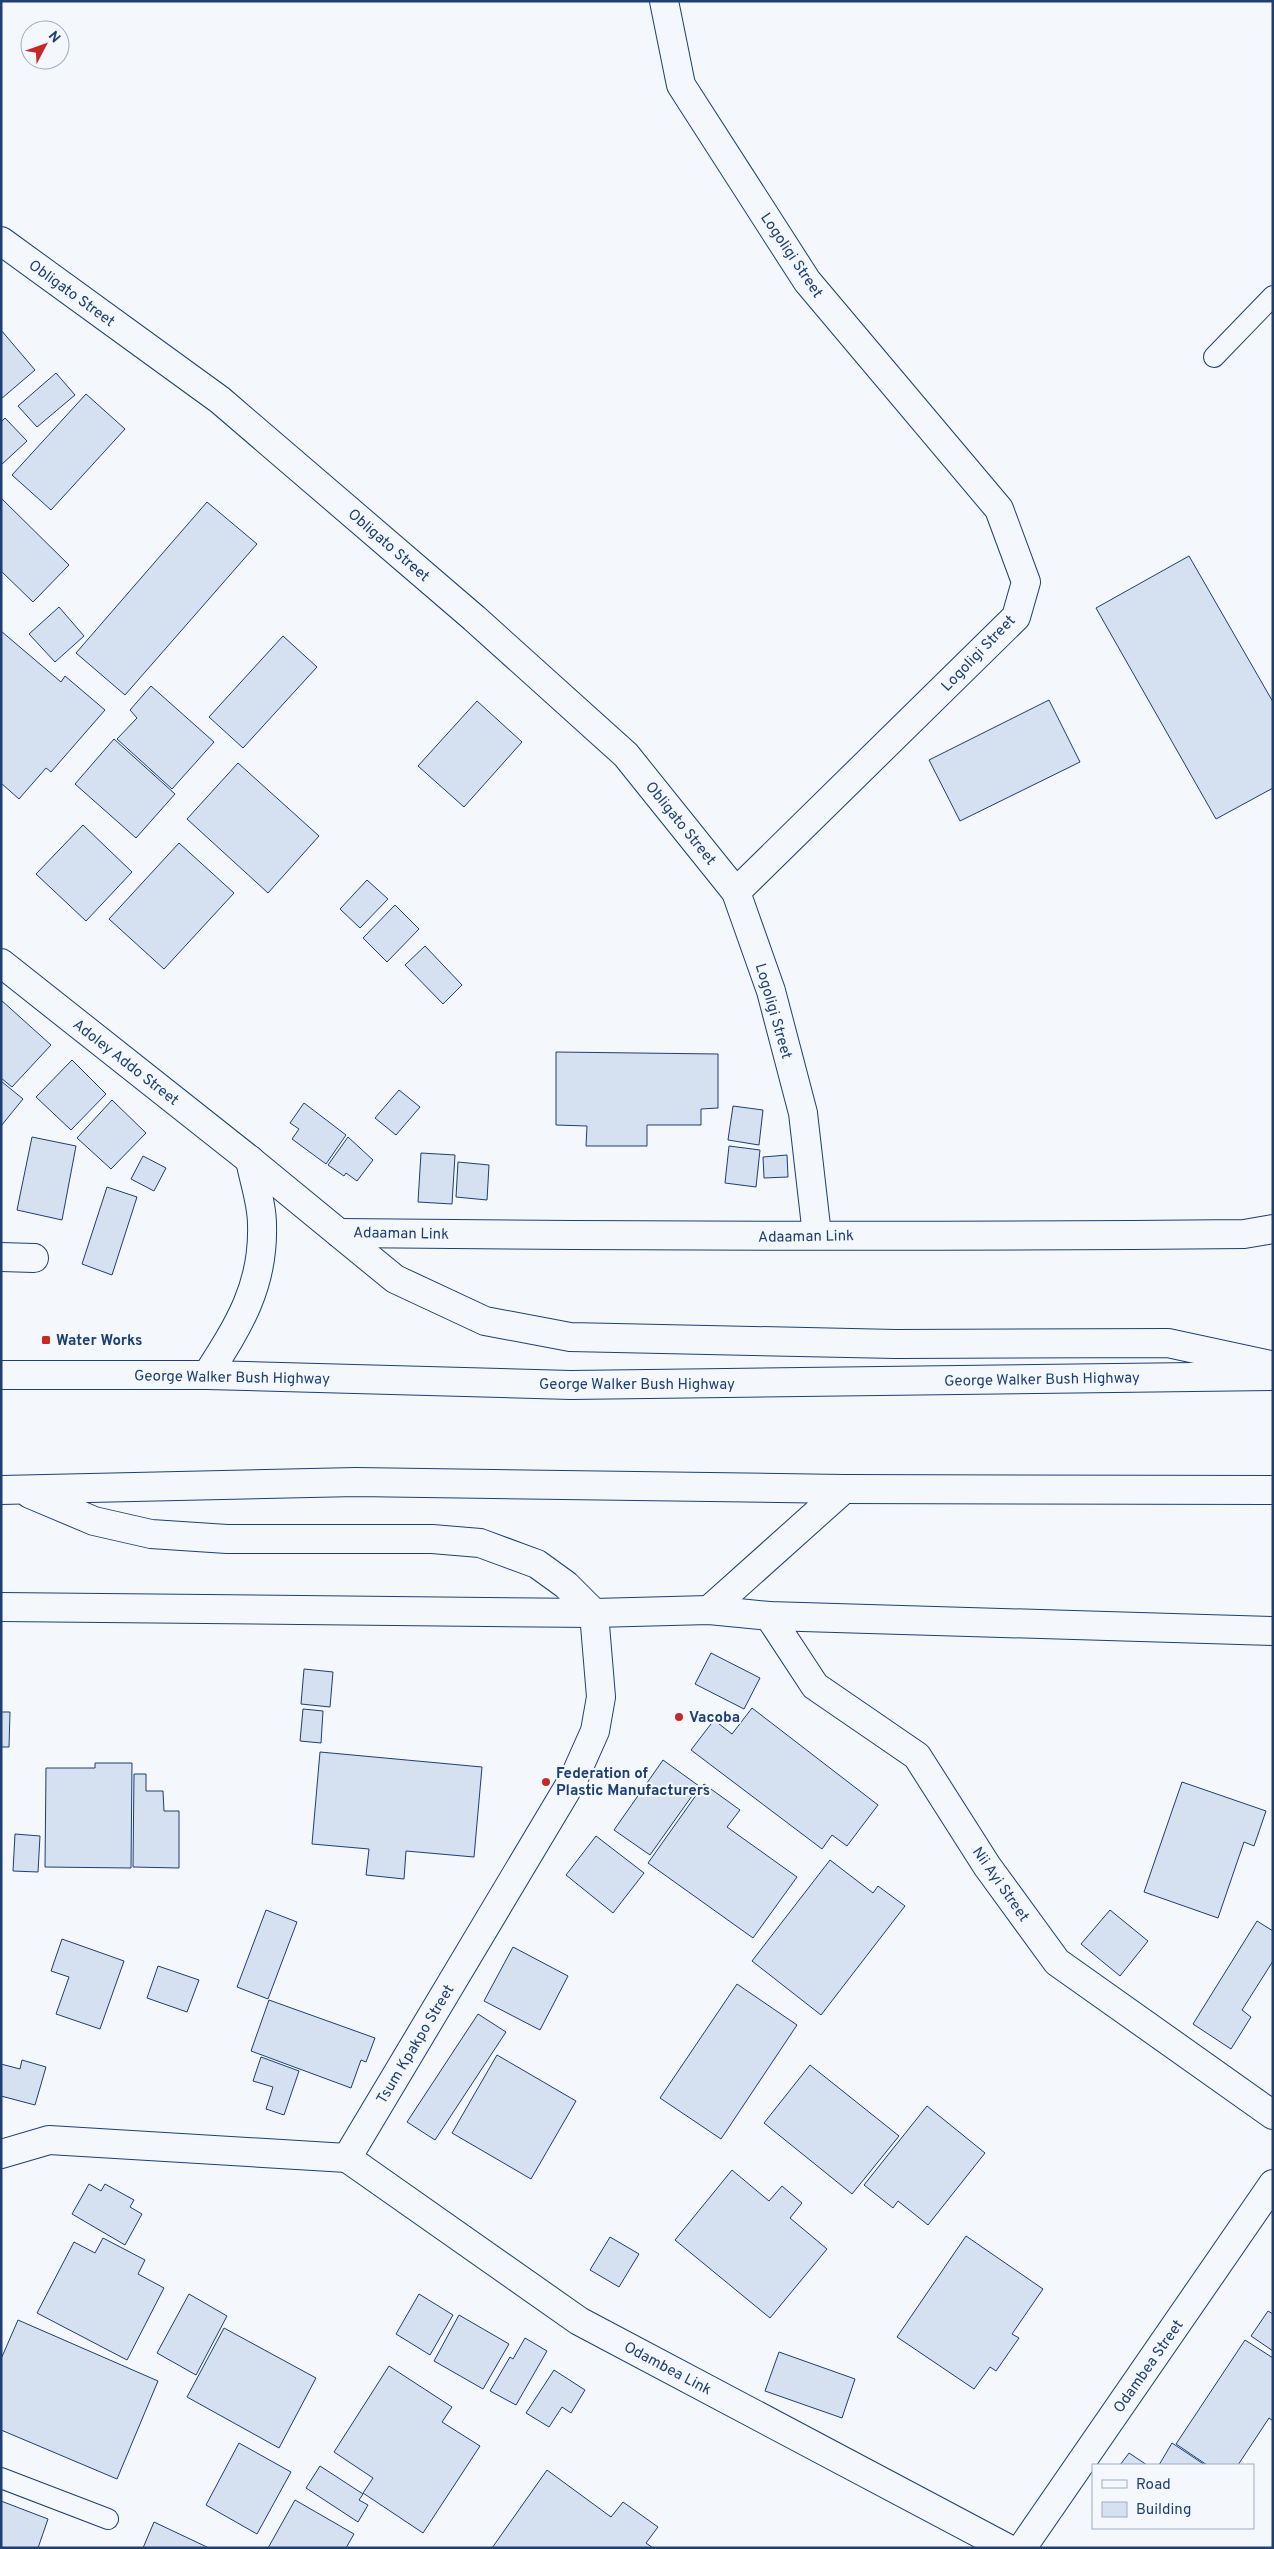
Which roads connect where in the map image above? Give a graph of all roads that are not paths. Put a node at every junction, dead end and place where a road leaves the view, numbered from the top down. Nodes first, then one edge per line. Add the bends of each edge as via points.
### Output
1 (664, 1) edge
2 (1, 241) edge
3 (1273, 296) edge
4 (1214, 357) dead end
5 (736, 892) junction
6 (1, 963) edge
7 (250, 1160) junction
8 (1273, 1229) edge
9 (339, 1233) junction
10 (817, 1235) junction
11 (1, 1256) edge
12 (34, 1258) dead end
13 (1273, 1366) edge
14 (1, 1375) edge
15 (207, 1375) junction
16 (1273, 1376) edge
17 (844, 1489) junction
18 (10, 1490) edge
19 (1273, 1490) edge
20 (1, 1607) edge
21 (709, 1610) junction
22 (594, 1613) junction
23 (769, 1616) junction
24 (1273, 1631) edge
25 (1273, 2115) edge
26 (1, 2154) edge
27 (347, 2158) junction
28 (1273, 2184) edge
29 (1, 2478) edge
30 (108, 2519) dead end
31 (1007, 2548) edge
32 (1022, 2548) edge

1 - 5 main road, Logoligi Street via 681,85 807,281 999,508 1026,582 1016,617
2 - 5 main road, Obligato Street via 220,400 474,618 626,755
3 - 4 lane
5 - 10 main road, Logoligi Street via 771,991 803,1113
6 - 7 main road, Adoley Addo Street
7 - 9 main road, Adoley Addo Street
7 - 15 main road via 262,1222 262,1255 253,1295
8 - 10 main road, Adaaman Link via 1244,1234
9 - 10 main road, Adaaman Link
9 - 13 main road, Adoley Addo Street via 395,1279 485,1321 570,1338 896,1344 1168,1343
11 - 12 main road
14 - 15 main road, George Walker Bush Highway
15 - 16 main road, George Walker Bush Highway via 571,1385
17 - 18 main road via 356,1482
17 - 19 main road
17 - 21 main road
18 - 22 main road via 94,1521 151,1534 227,1539 432,1539 480,1543 537,1564 566,1585
20 - 22 main road
21 - 22 main road
21 - 23 main road
22 - 27 main road, Tsum Kpakpo Street via 601,1697 595,1730 575,1776
23 - 24 main road
23 - 25 main road, Nii Ayi Street via 815,1686 917,1756 987,1866 1057,1962
26 - 27 main road via 49,2140
27 - 31 main road, Odambea Link via 579,2320
28 - 32 main road, Odambea Street
29 - 30 lane

